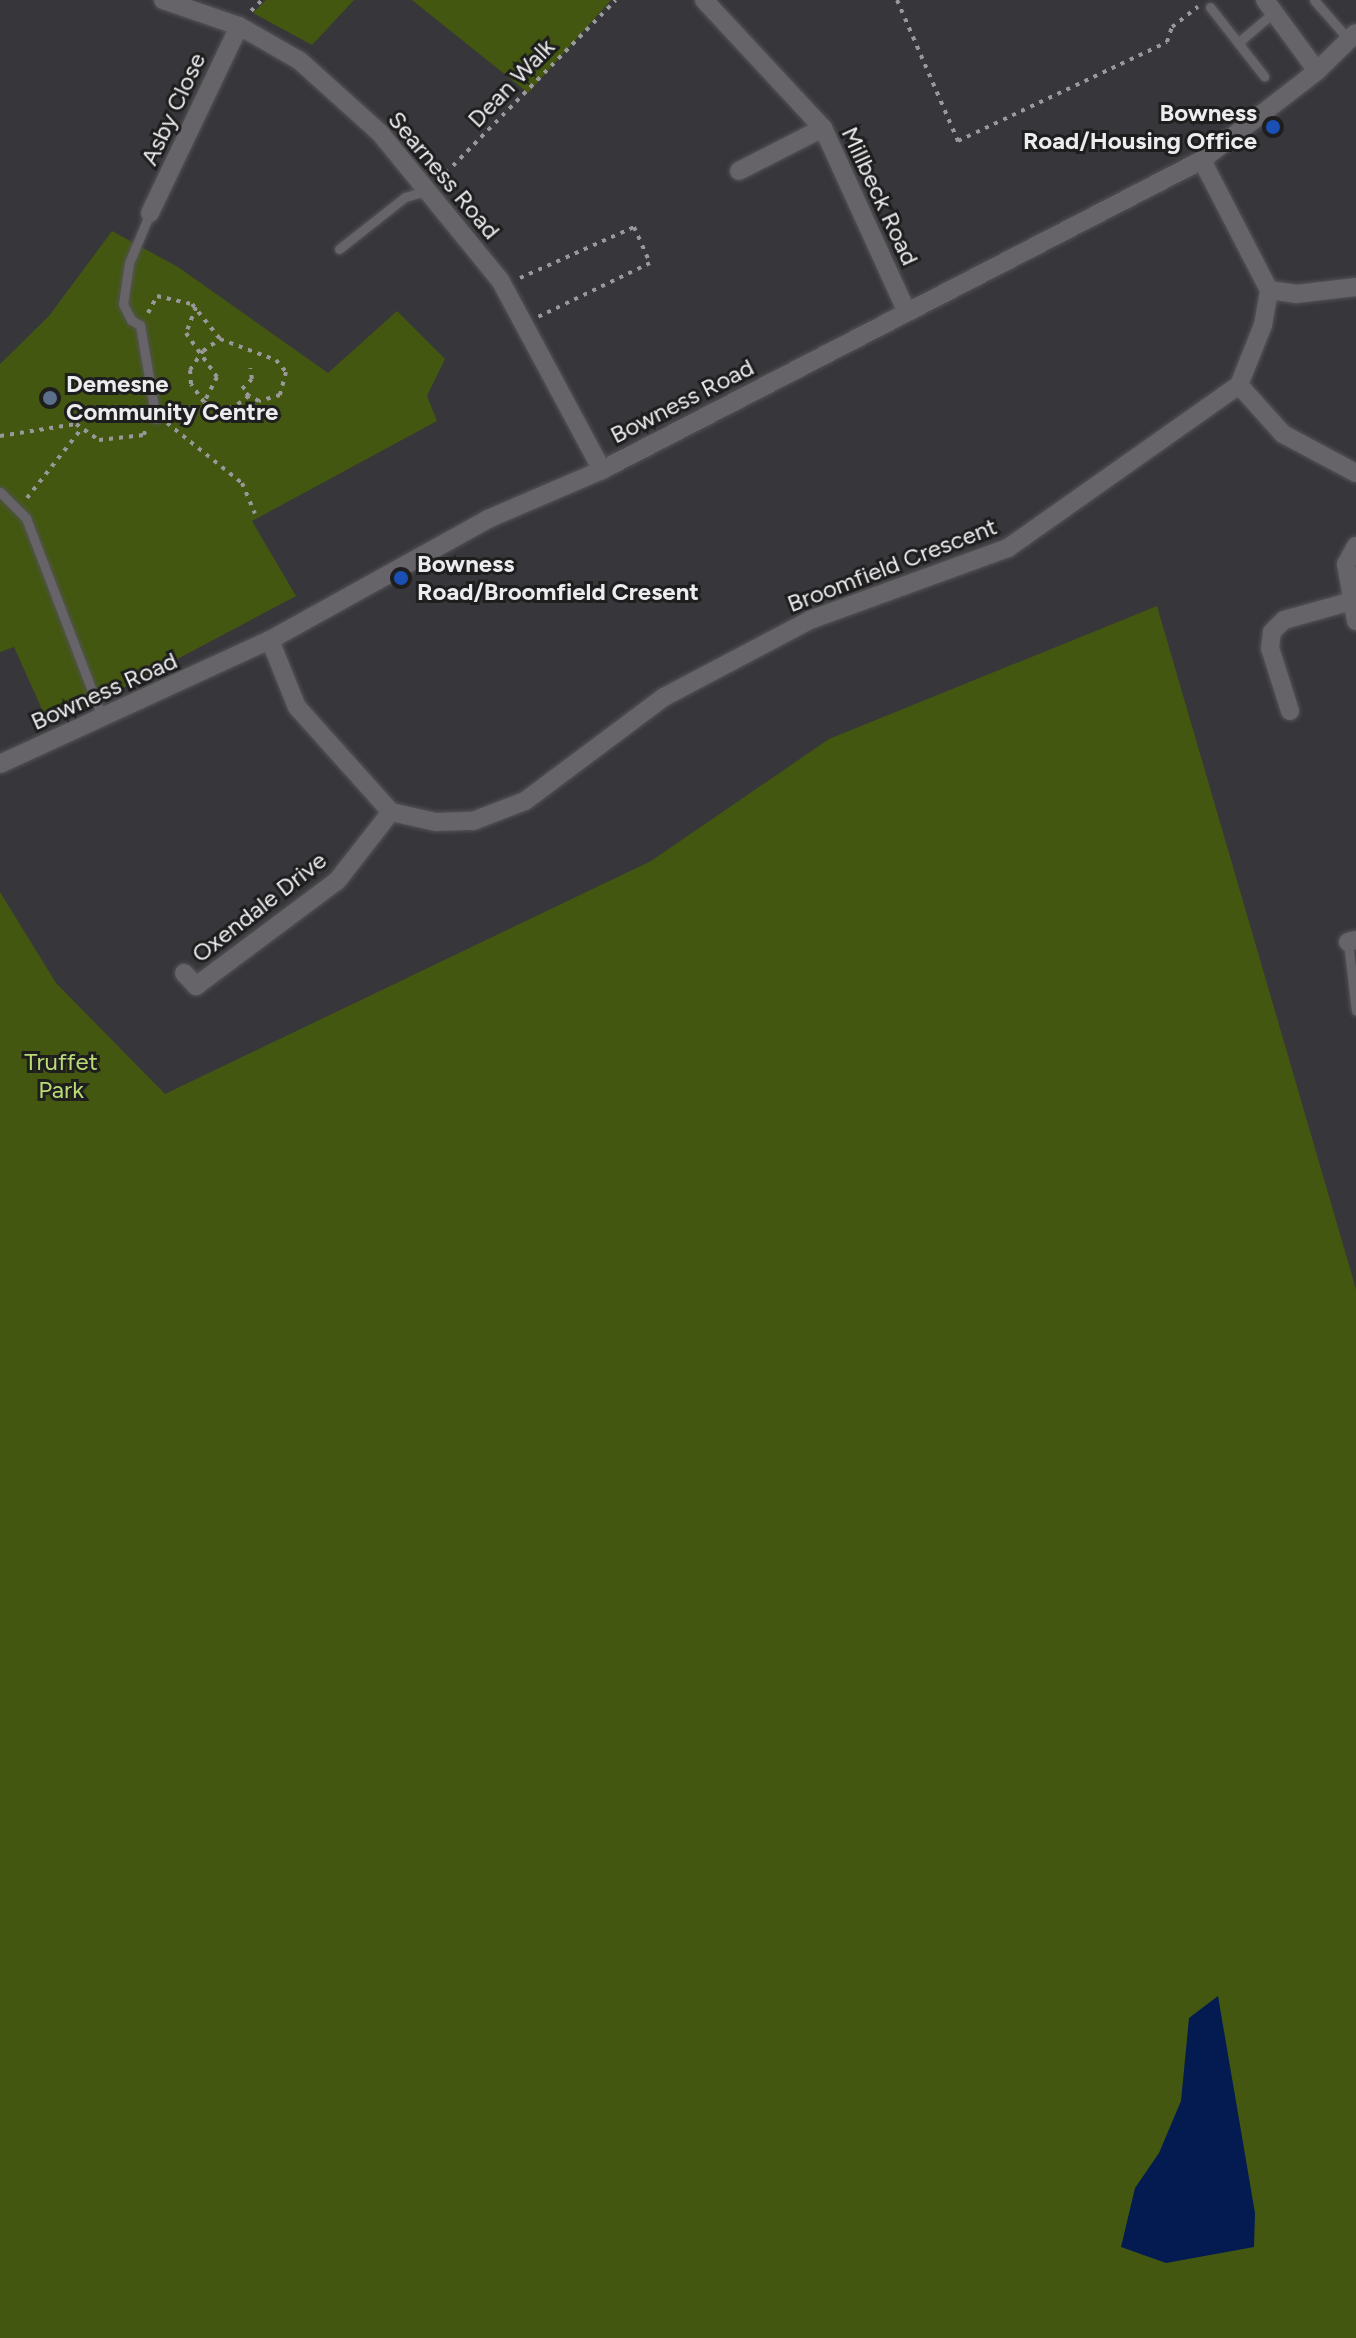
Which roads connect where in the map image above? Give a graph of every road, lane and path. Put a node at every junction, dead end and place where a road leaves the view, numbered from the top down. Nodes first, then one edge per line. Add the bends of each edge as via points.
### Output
1 (163, 0) edge
2 (616, 0) edge
3 (704, 0) edge
4 (897, 0) edge
5 (1314, 0) edge
6 (1208, 4) edge
7 (1270, 6) edge
8 (239, 26) junction
9 (1352, 36) edge
10 (1239, 42) junction
11 (1317, 71) junction
12 (1264, 76) dead end
13 (823, 128) junction
14 (1202, 160) junction
15 (739, 171) dead end
16 (429, 190) junction
17 (150, 213) joint
18 (339, 249) dead end
19 (503, 285) junction
20 (1356, 287) edge
21 (1269, 290) junction
22 (196, 307) junction
23 (907, 312) junction
24 (525, 323) junction
25 (140, 325) junction
26 (220, 339) junction
27 (199, 355) junction
28 (250, 368) dead end
29 (1239, 385) junction
30 (249, 396) junction
31 (204, 402) junction
32 (156, 419) junction
33 (82, 428) junction
34 (0, 436) edge
35 (602, 470) junction
36 (1356, 473) edge
37 (0, 492) edge
38 (17, 509) junction
39 (255, 513) dead end
40 (1356, 546) edge
41 (1352, 601) junction
42 (1356, 621) edge
43 (270, 640) junction
44 (1290, 711) dead end
45 (104, 720) junction
46 (0, 764) edge
47 (391, 812) junction
48 (1352, 941) edge
49 (184, 973) dead end
50 (1356, 1011) edge

1 - 8 street, Searness Road
2 - 16 path, Dean Walk
3 - 13 street, Millbeck Road
4 - 6 path via 958,141 1167,42 1172,27
5 - 9 lane
6 - 10 lane
7 - 10 lane
7 - 11 street
8 - 16 street, Searness Road via 300,61 380,133
8 - 17 street, Asby Close
9 - 11 street, Bowness Road
10 - 12 lane
11 - 14 street, Bowness Road
13 - 15 street
13 - 23 street, Millbeck Road
14 - 21 street
14 - 23 street, Bowness Road
16 - 18 lane via 405,197
16 - 19 street, Searness Road
17 - 25 lane via 129,263 123,294 131,320
19 - 24 street, Searness Road
19 - 24 path via 634,227 650,263
20 - 21 street via 1296,294
21 - 29 street via 1263,325
22 - 25 path via 157,296
22 - 26 path
22 - 27 path via 186,333
23 - 35 street, Bowness Road
24 - 35 street, Searness Road
25 - 32 lane
26 - 27 path
26 - 30 path via 261,351 286,372 287,383 273,400
27 - 31 path via 190,370 191,384
27 - 31 path via 217,377
28 - 30 path via 252,379 242,389
29 - 36 street via 1283,434
29 - 47 street, Broomfield Crescent via 1008,548 810,620 664,697 525,801 473,821 436,822
30 - 31 path via 234,407 216,409
32 - 33 path via 147,421 144,435 99,440
32 - 39 path via 163,417 242,483
33 - 34 path via 76,424
33 - 38 path
35 - 43 street, Bowness Road via 488,519
37 - 38 lane
38 - 45 lane via 26,518
40 - 41 street via 1346,564
41 - 42 street
41 - 44 street via 1284,620 1272,632 1270,648
43 - 45 street, Bowness Road
43 - 47 street via 297,707
45 - 46 street, Bowness Road
47 - 49 street, Oxendale Drive via 337,881 196,986
48 - 50 lane

